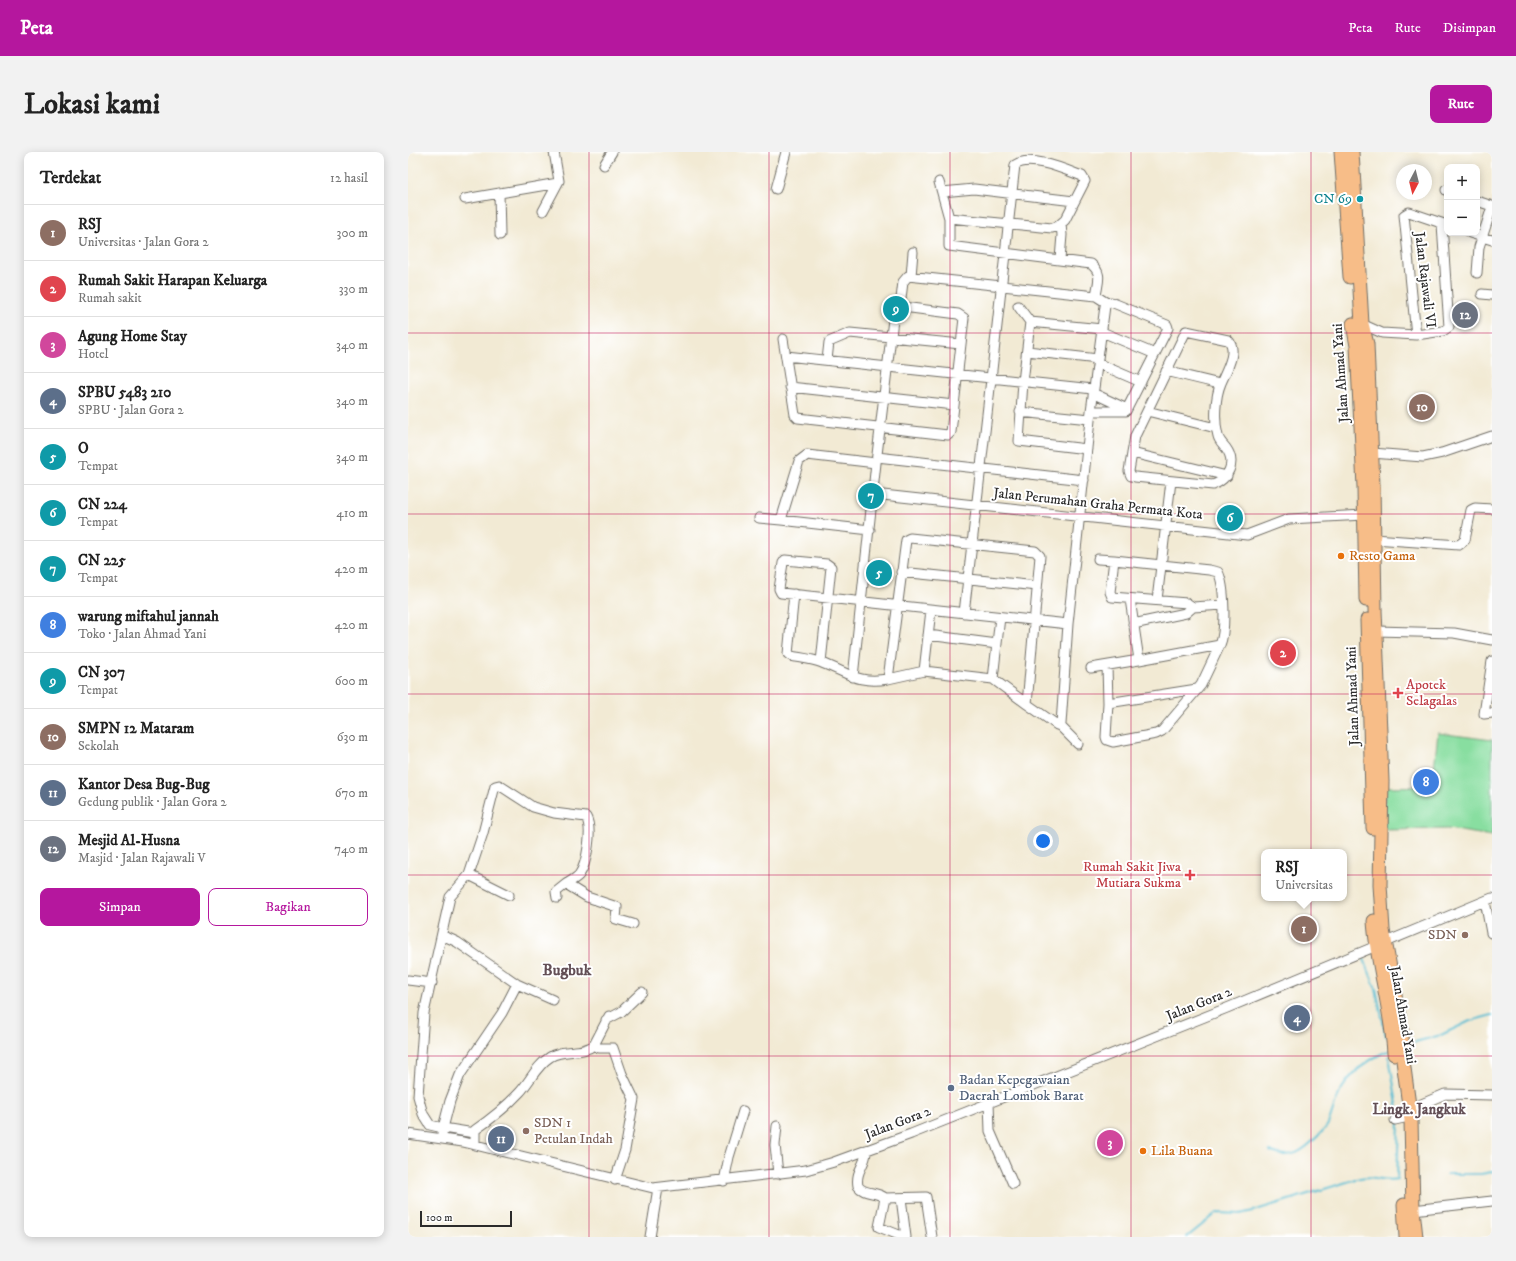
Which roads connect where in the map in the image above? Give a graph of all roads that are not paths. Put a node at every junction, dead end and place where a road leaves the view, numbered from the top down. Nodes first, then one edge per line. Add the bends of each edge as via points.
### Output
1 (554, 152) edge
2 (612, 152) edge
3 (786, 152) edge
4 (1341, 152) edge
5 (1352, 152) edge
6 (604, 165) dead end
7 (939, 182) dead end
8 (558, 183) junction
9 (776, 189) dead end
10 (942, 192) junction
11 (499, 193) junction
12 (1012, 193) junction
13 (465, 199) dead end
14 (1074, 201) junction
15 (1480, 202) edge
16 (1492, 207) edge
17 (543, 211) dead end
18 (949, 218) junction
19 (1008, 224) junction
20 (1061, 224) junction
21 (1444, 225) edge
22 (500, 235) dead end
23 (1445, 236) edge
24 (1479, 236) edge
25 (1482, 237) junction
26 (1492, 240) edge
27 (913, 252) dead end
28 (1005, 253) junction
29 (1060, 259) junction
30 (1477, 273) dead end
31 (911, 276) junction
32 (1001, 286) junction
33 (1482, 294) dead end
34 (1492, 295) edge
35 (1096, 296) junction
36 (1107, 303) junction
37 (1018, 306) dead end
38 (900, 307) junction
39 (1030, 322) junction
40 (1359, 326) junction
41 (1102, 330) junction
42 (1416, 335) junction
43 (891, 337) junction
44 (783, 339) dead end
45 (960, 344) junction
46 (1362, 345) junction
47 (1027, 351) junction
48 (1155, 354) junction
49 (786, 356) junction
50 (826, 360) junction
51 (1097, 361) junction
52 (888, 367) junction
53 (1166, 371) junction
54 (957, 374) junction
55 (990, 378) junction
56 (1023, 382) junction
57 (1141, 382) junction
58 (1220, 384) junction
59 (790, 387) junction
60 (1093, 391) junction
61 (884, 397) junction
62 (954, 405) junction
63 (1127, 409) junction
64 (1147, 411) junction
65 (1020, 412) junction
66 (1090, 415) junction
67 (880, 427) junction
68 (1216, 428) junction
69 (1492, 436) edge
70 (1087, 449) junction
71 (1132, 453) junction
72 (1372, 454) junction
73 (876, 460) junction
74 (982, 469) junction
75 (1227, 476) junction
76 (1084, 480) junction
77 (1171, 481) junction
78 (1369, 486) junction
79 (874, 494) junction
80 (977, 505) junction
81 (1492, 509) edge
82 (1364, 515) junction
83 (1080, 516) junction
84 (760, 518) dead end
85 (781, 520) junction
86 (1165, 525) junction
87 (870, 530) junction
88 (1374, 539) junction
89 (972, 544) junction
90 (1098, 559) dead end
91 (1114, 560) junction
92 (1161, 565) junction
93 (901, 572) junction
94 (968, 579) junction
95 (1037, 586) junction
96 (794, 594) junction
97 (827, 598) junction
98 (1130, 599) junction
99 (1157, 600) junction
100 (862, 602) junction
101 (1223, 605) junction
102 (897, 606) junction
103 (1193, 607) junction
104 (931, 610) junction
105 (964, 613) junction
106 (1000, 617) junction
107 (1372, 619) junction
108 (1034, 620) junction
109 (1068, 624) junction
110 (1133, 624) junction
111 (928, 636) junction
112 (1492, 640) edge
113 (997, 644) junction
114 (1220, 645) junction
115 (1139, 660) junction
116 (1492, 661) edge
117 (821, 662) junction
118 (1107, 666) junction
119 (1091, 668) dead end
120 (924, 671) junction
121 (853, 677) junction
122 (888, 679) junction
123 (993, 679) junction
124 (1197, 689) junction
125 (1108, 703) junction
126 (1027, 704) junction
127 (1492, 713) edge
128 (1060, 726) junction
129 (1078, 744) dead end
130 (469, 875) junction
131 (566, 884) junction
132 (509, 895) dead end
133 (557, 898) dead end
134 (1488, 900) edge
135 (633, 924) dead end
136 (1491, 933) dead end
137 (442, 935) junction
138 (1380, 945) junction
139 (408, 980) edge
140 (432, 983) junction
141 (517, 984) junction
142 (642, 992) dead end
143 (553, 1000) dead end
144 (594, 1045) junction
145 (1492, 1095) edge
146 (989, 1102) junction
147 (743, 1111) dead end
148 (1402, 1116) junction
149 (777, 1126) dead end
150 (443, 1128) junction
151 (474, 1133) junction
152 (408, 1134) edge
153 (442, 1139) junction
154 (475, 1145) junction
155 (866, 1150) junction
156 (778, 1174) junction
157 (615, 1180) junction
158 (724, 1181) junction
159 (1013, 1184) dead end
160 (658, 1188) junction
161 (885, 1198) junction
162 (901, 1198) junction
163 (1492, 1201) edge
164 (1413, 1210) junction
165 (650, 1237) edge
166 (905, 1237) edge
167 (932, 1237) edge
168 (1406, 1237) edge
169 (1416, 1237) edge

1 - 8 street via 559,174
2 - 6 street
3 - 9 street
4 - 40 highway, Jalan Ahmad Yani
5 - 40 highway
7 - 10 street
8 - 11 street
8 - 17 street
10 - 12 street via 968,188
10 - 18 street
11 - 13 street
11 - 22 street
12 - 14 street
12 - 14 street via 1016,164 1033,162 1085,178 1085,184
12 - 19 street
14 - 20 street
15 - 16 street
16 - 25 street
18 - 19 street
18 - 28 street via 949,246
19 - 20 street via 1052,228
19 - 28 street
20 - 29 street
21 - 42 street, Jalan Rajawali VI via 1409,212 1405,214
23 - 42 street, Jalan Rajawali VI via 1449,326 1445,330
24 - 25 street
25 - 26 street
25 - 30 street via 1477,256
27 - 31 street
28 - 29 street
28 - 32 street
29 - 35 street via 1087,263 1096,269 1099,274
31 - 32 street
31 - 38 street via 903,279
32 - 35 street
32 - 55 street
33 - 34 street
35 - 36 street
36 - 41 street
36 - 48 street via 1111,302 1167,325 1168,328
37 - 39 street
38 - 43 street via 894,311
38 - 45 street via 961,315 964,318
39 - 41 street
39 - 47 street
40 - 42 street via 1382,333
40 - 46 highway, Jalan Ahmad Yani
41 - 48 street
41 - 51 street
43 - 45 street
43 - 50 street via 847,334 829,342
43 - 52 street
44 - 49 street
45 - 54 street
46 - 72 highway
46 - 78 highway, Jalan Ahmad Yani
47 - 51 street
47 - 56 street
48 - 57 street
49 - 50 street
49 - 59 street
50 - 52 street
51 - 57 street
51 - 60 street
52 - 54 street
52 - 61 street
53 - 58 street
53 - 58 street via 1184,332 1189,331 1230,342 1230,366
53 - 64 street
54 - 55 street
54 - 62 street
55 - 56 street
55 - 74 street
56 - 60 street
56 - 65 street
57 - 63 street
58 - 68 street
59 - 61 street
59 - 67 street via 795,415 798,418
60 - 63 street
60 - 66 street
61 - 62 street
61 - 67 street
62 - 67 street via 951,432 948,435
63 - 66 street via 1122,412
64 - 68 street
64 - 71 street via 1135,436
65 - 66 street
65 - 70 street via 1019,441
66 - 70 street
67 - 73 street
68 - 75 street via 1218,438 1230,455 1231,463
69 - 72 street via 1423,457
70 - 76 street
71 - 75 street
71 - 77 street via 1132,476
72 - 78 highway
73 - 74 street
73 - 79 street
73 - 85 street via 807,455 802,457
74 - 76 street
74 - 80 street
75 - 77 street via 1210,486
76 - 83 street
77 - 86 street
78 - 82 highway, Jalan Ahmad Yani
78 - 88 highway
79 - 80 street, Jalan Perumahan Graha Permata Kota
79 - 87 street
80 - 83 street, Jalan Perumahan Graha Permata Kota
80 - 89 street
81 - 88 street via 1471,510 1465,540 1460,545
82 - 86 street, Jalan Perumahan Graha Permata Kota via 1284,520 1251,534
82 - 107 highway, Jalan Ahmad Yani
83 - 86 street, Jalan Perumahan Graha Permata Kota
83 - 109 street
84 - 85 street
85 - 87 street
86 - 92 street
87 - 100 street
88 - 107 highway
89 - 93 street via 908,538 904,542
89 - 94 street
89 - 95 street via 1035,551 1040,556
90 - 91 street
91 - 92 street
91 - 98 street via 1110,595
92 - 99 street
92 - 101 street via 1218,572
93 - 94 street
93 - 102 street
94 - 95 street
94 - 105 street
95 - 108 street
96 - 97 street
96 - 97 street via 781,593 779,589 785,560 830,565
96 - 117 street via 788,654
97 - 100 street
97 - 117 street
98 - 99 street
98 - 110 street
99 - 103 street via 1186,603
100 - 102 street
100 - 121 street
101 - 103 street
101 - 114 street via 1224,628
102 - 104 street
102 - 122 street
103 - 110 street via 1186,613
104 - 105 street
104 - 111 street
105 - 106 street
106 - 108 street
106 - 113 street
107 - 112 street
107 - 138 highway, Jalan Ahmad Yani
108 - 109 street
108 - 126 street
109 - 128 street
110 - 115 street
111 - 113 street
111 - 120 street
113 - 123 street
114 - 115 street
114 - 124 street
115 - 118 street
116 - 127 street via 1484,714
117 - 121 street
118 - 119 street
118 - 125 street
120 - 122 street
120 - 123 street
121 - 122 street via 873,681
123 - 126 street
124 - 125 street
124 - 125 street via 1162,731 1113,742 1106,737
126 - 128 street
128 - 129 street
130 - 131 street via 494,787 497,785 534,807 588,818 586,860 578,876
130 - 132 street
130 - 137 street via 450,897
131 - 133 street via 556,892
131 - 135 street via 587,897 615,906 616,919
134 - 136 street
134 - 138 street, Jalan Gora 2
137 - 140 street
137 - 141 street via 457,942
138 - 146 street, Jalan Gora 2
138 - 148 highway, Jalan Ahmad Yani via 1397,1029
139 - 140 street
140 - 150 street via 424,1014 418,1096 426,1122
141 - 143 street
141 - 150 street via 502,1013 460,1075
142 - 144 street via 621,1012 609,1016
144 - 151 street via 586,1049 558,1052 547,1059 517,1095
144 - 157 street via 599,1048 613,1048 623,1078 634,1099 625,1150
145 - 148 street via 1445,1094
146 - 155 street, Jalan Gora 2
146 - 159 street via 990,1129
147 - 158 street
148 - 164 highway via 1412,1136
148 - 168 highway
149 - 156 street via 775,1145
150 - 151 street
150 - 153 street
151 - 154 street
152 - 153 street, Jalan Gora 2
153 - 154 street, Jalan Gora 2
154 - 157 street, Jalan Gora 2
155 - 156 street, Jalan Gora 2 via 813,1169
155 - 161 street via 866,1156 857,1173 858,1186 862,1191 876,1193
156 - 158 street, Jalan Gora 2
157 - 160 street, Jalan Gora 2
158 - 160 street, Jalan Gora 2
160 - 165 street
161 - 162 street
161 - 166 street via 879,1226
162 - 166 street
162 - 167 street via 926,1197
163 - 164 street
164 - 169 highway

